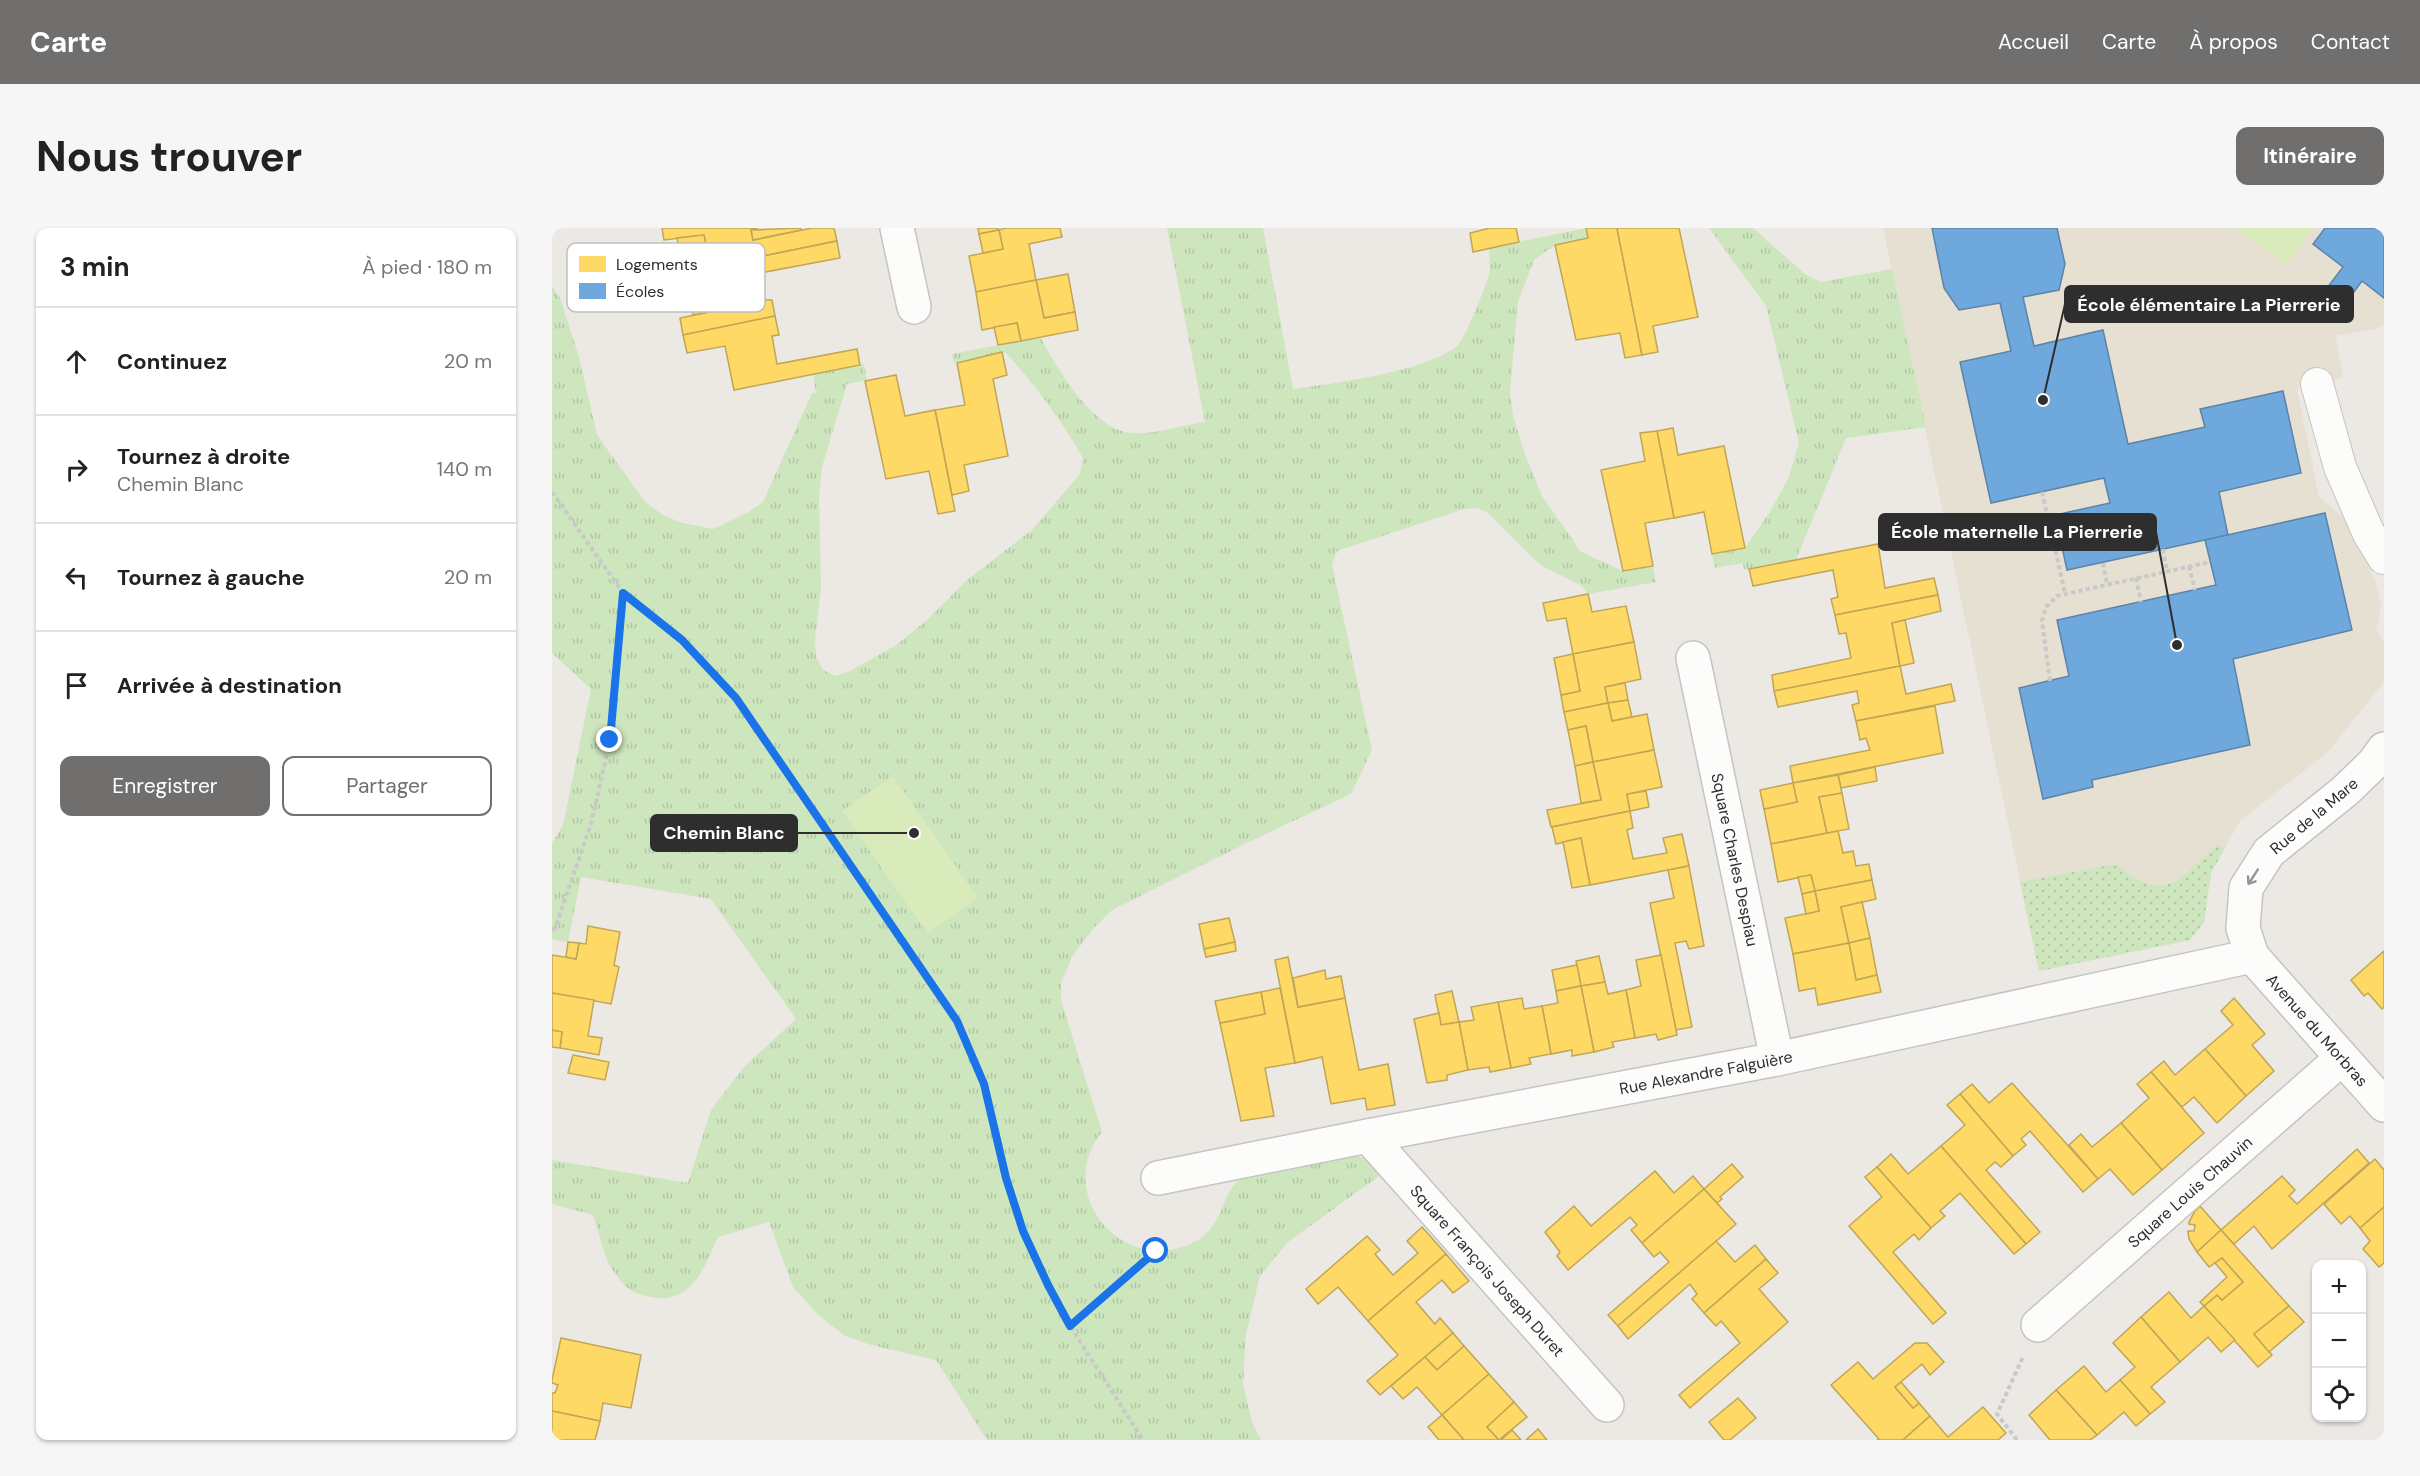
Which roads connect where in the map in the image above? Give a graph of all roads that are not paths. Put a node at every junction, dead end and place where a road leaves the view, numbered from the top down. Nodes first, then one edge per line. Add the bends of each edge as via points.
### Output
1 (897, 228) edge
2 (914, 308) dead end
3 (2317, 384) dead end
4 (2384, 558) edge
5 (1693, 658) dead end
6 (2384, 749) edge
7 (2252, 956) junction
8 (2342, 1058) junction
9 (1778, 1059) junction
10 (2384, 1105) edge
11 (1368, 1136) junction
12 (1158, 1179) dead end
13 (2038, 1325) road end
14 (1607, 1405) dead end

1 - 2 street
3 - 4 street via 2340,467 2368,532
5 - 9 street, Square Charles Despiau
6 -> 7 street, Rue de la Mare via 2345,791 2269,852 2246,888 2243,928
7 - 8 street, Avenue du Morbras
7 - 9 street, Rue Alexandre Falguière
8 - 10 street, Avenue du Morbras
8 - 13 street, Square Louis Chauvin
9 - 11 street, Rue Alexandre Falguière
11 - 12 street, Rue Alexandre Falguière
11 - 14 street, Square François Joseph Duret

